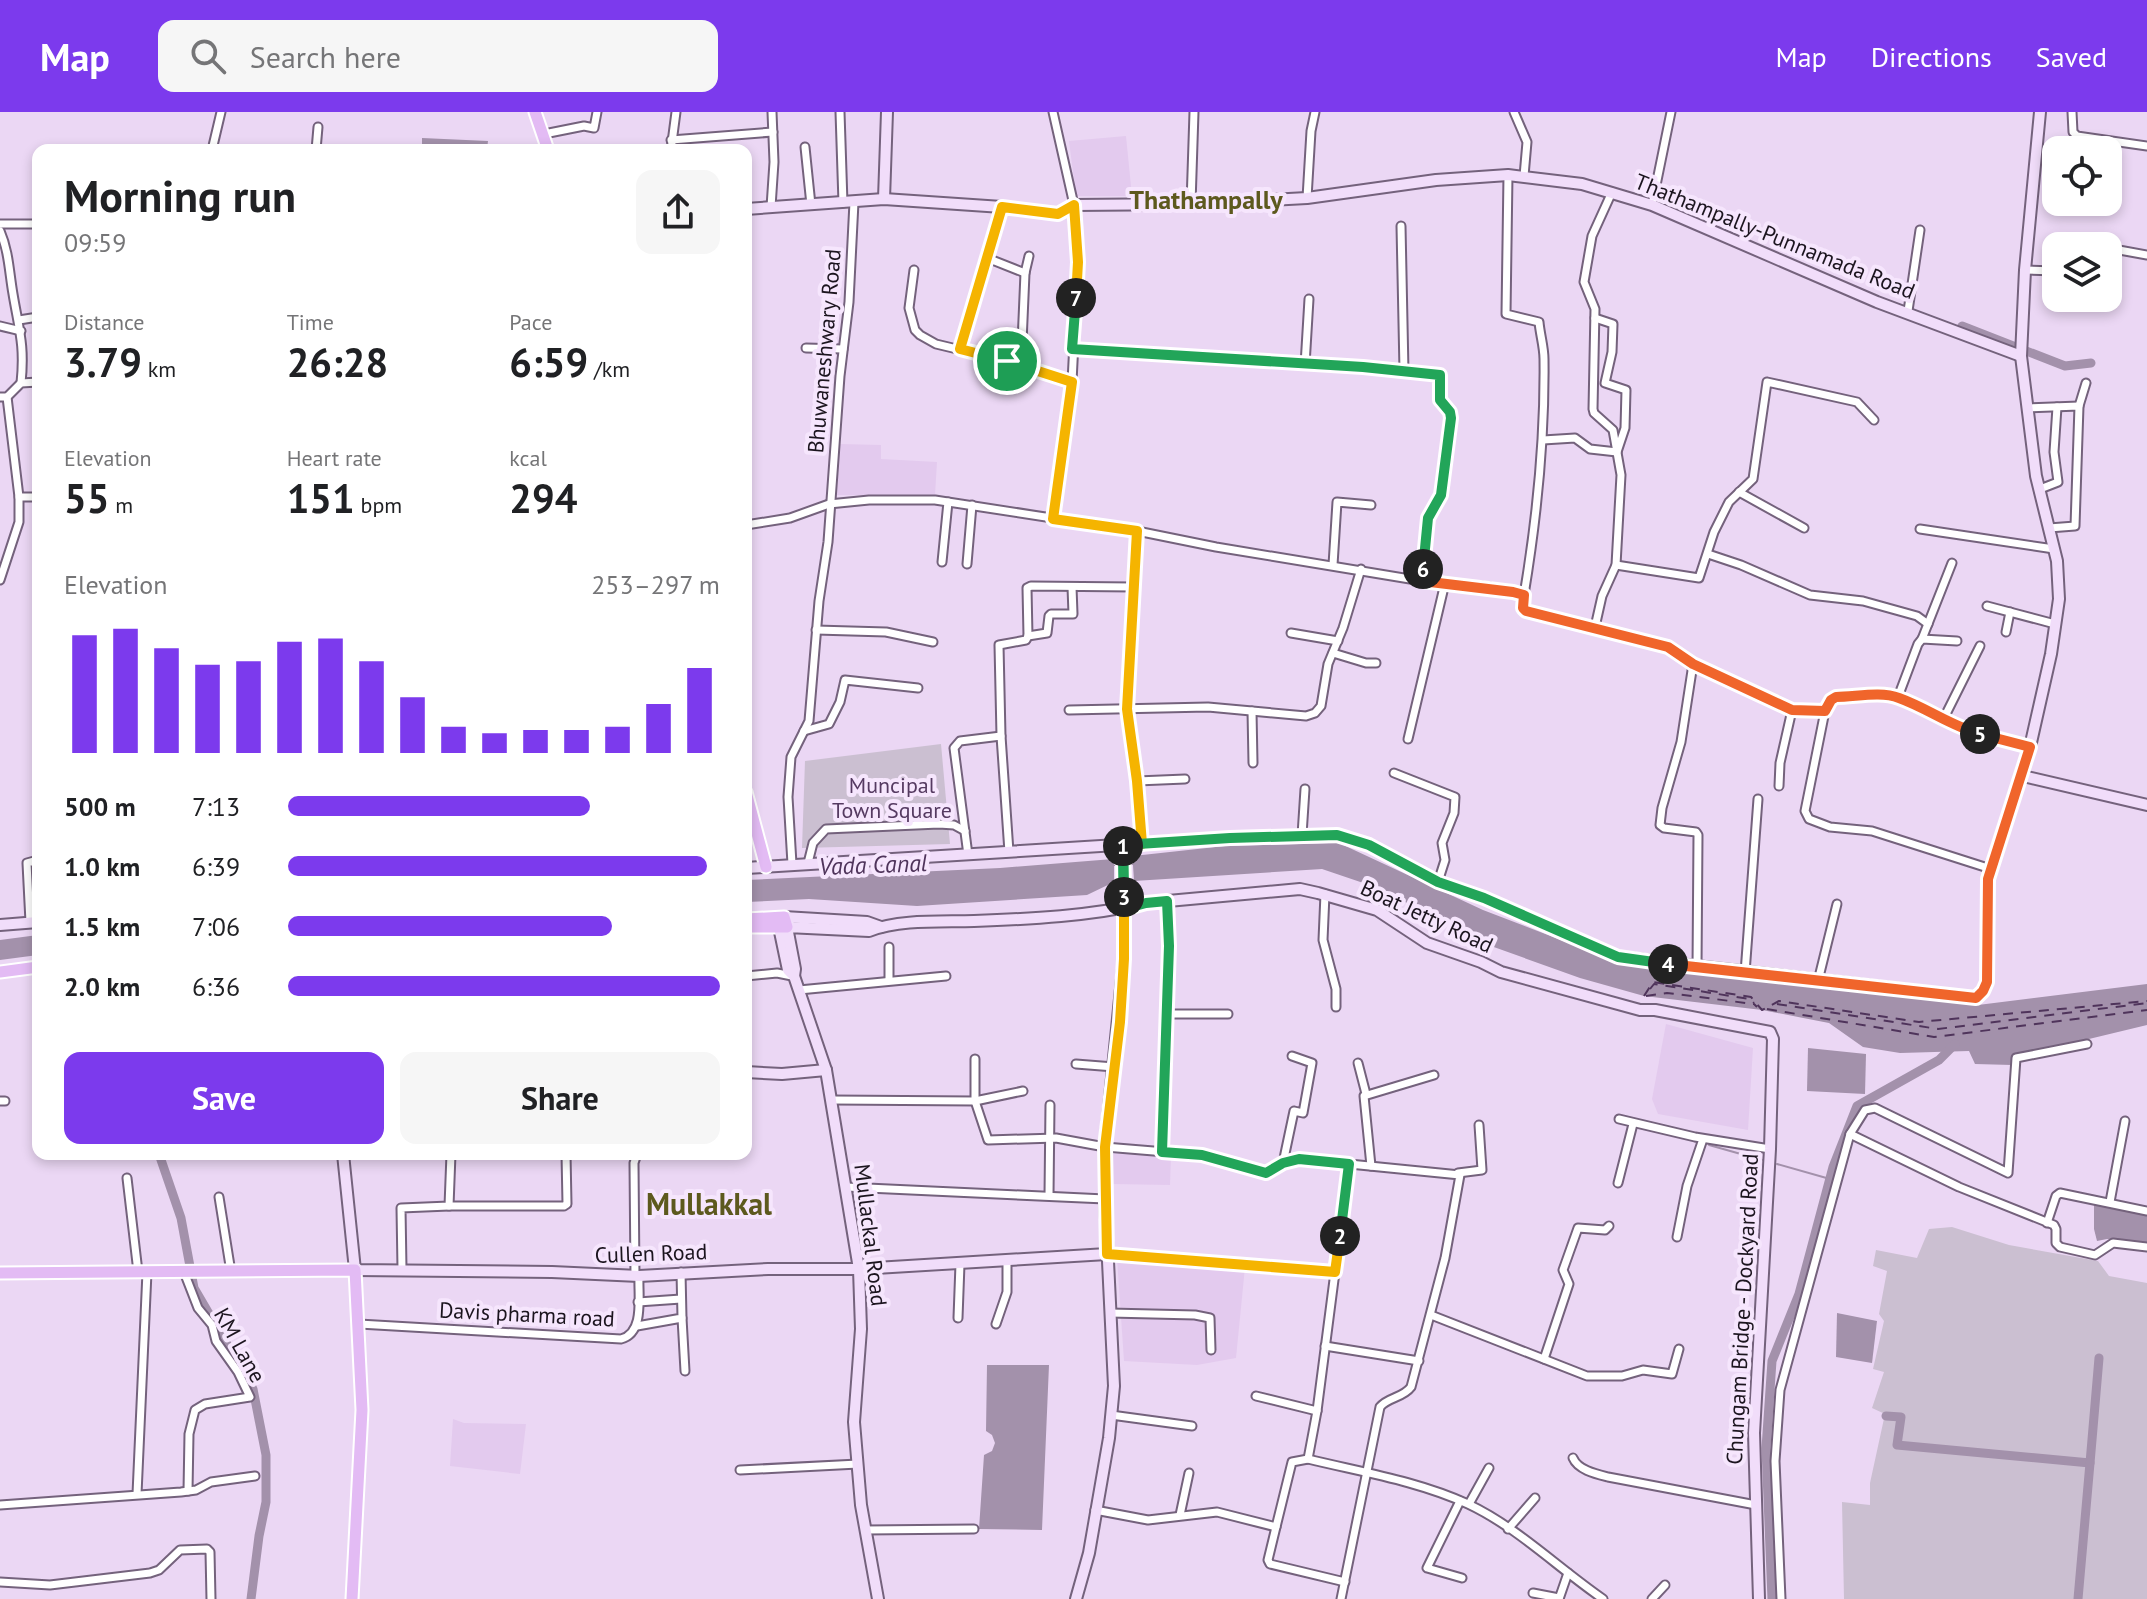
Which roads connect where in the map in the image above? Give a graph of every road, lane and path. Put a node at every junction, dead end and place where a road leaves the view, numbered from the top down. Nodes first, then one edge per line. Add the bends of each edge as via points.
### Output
1 (221, 112) edge
2 (535, 112) edge
3 (597, 112) edge
4 (676, 112) edge
5 (772, 112) edge
6 (840, 112) edge
7 (887, 112) edge
8 (1053, 112) edge
9 (1194, 112) edge
10 (1315, 112) edge
11 (1514, 112) edge
12 (1671, 112) edge
13 (2040, 112) edge
14 (2072, 112) edge
15 (318, 127) dead end
16 (773, 132) junction
17 (544, 134) junction
18 (671, 140) junction
19 (213, 144) edge
20 (317, 144) edge
21 (546, 144) edge
22 (671, 144) edge
23 (2147, 146) edge
24 (805, 147) dead end
25 (1508, 175) junction
26 (1524, 176) junction
27 (1612, 192) junction
28 (1307, 198) junction
29 (884, 199) junction
30 (849, 202) junction
31 (1191, 204) junction
32 (811, 205) junction
33 (1074, 205) junction
34 (1652, 205) junction
35 (771, 207) junction
36 (1002, 207) junction
37 (752, 209) edge
38 (0, 224) edge
39 (32, 224) edge
40 (1401, 226) dead end
41 (1920, 230) dead end
42 (0, 231) edge
43 (2122, 251) edge
44 (2147, 255) edge
45 (1029, 256) dead end
46 (987, 258) junction
47 (914, 270) dead end
48 (2025, 270) junction
49 (2042, 271) edge
50 (1025, 273) junction
51 (1309, 299) dead end
52 (1908, 311) junction
53 (32, 318) edge
54 (1595, 318) junction
55 (19, 320) junction
56 (0, 326) edge
57 (21, 331) junction
58 (806, 348) dead end
59 (843, 349) junction
60 (960, 349) junction
61 (1072, 349) junction
62 (2021, 355) junction
63 (1305, 365) junction
64 (1021, 366) junction
65 (1404, 371) junction
66 (32, 382) edge
67 (1072, 382) junction
68 (21, 383) junction
69 (2086, 383) dead end
70 (3, 397) edge
71 (2079, 406) junction
72 (2057, 407) junction
73 (2028, 408) junction
74 (1874, 420) dead end
75 (1543, 440) junction
76 (1617, 452) junction
77 (2040, 489) junction
78 (1739, 492) junction
79 (19, 497) junction
80 (32, 497) edge
81 (948, 502) junction
82 (829, 504) junction
83 (972, 505) junction
84 (1371, 505) dead end
85 (1053, 519) junction
86 (752, 524) edge
87 (1804, 528) dead end
88 (2049, 528) junction
89 (1920, 529) dead end
90 (1137, 531) junction
91 (2054, 549) junction
92 (4, 553) edge
93 (1708, 554) junction
94 (942, 562) dead end
95 (1952, 563) dead end
96 (967, 564) dead end
97 (1333, 565) junction
98 (1616, 565) junction
99 (1361, 569) junction
100 (0, 580) edge
101 (1422, 581) junction
102 (1445, 583) junction
103 (1072, 587) junction
104 (1133, 587) junction
105 (1524, 595) junction
106 (1987, 606) dead end
107 (2010, 612) junction
108 (1928, 624) junction
109 (2055, 624) junction
110 (1595, 627) junction
111 (816, 630) junction
112 (2006, 632) dead end
113 (1291, 633) dead end
114 (1028, 636) junction
115 (1922, 639) junction
116 (1338, 641) junction
117 (1957, 641) dead end
118 (933, 642) dead end
119 (1980, 646) dead end
120 (1333, 653) junction
121 (1376, 663) dead end
122 (1693, 664) junction
123 (918, 688) dead end
124 (1898, 697) junction
125 (1127, 709) junction
126 (1069, 710) dead end
127 (1792, 710) junction
128 (1252, 711) junction
129 (1825, 711) junction
130 (1943, 720) junction
131 (804, 731) junction
132 (1001, 736) junction
133 (1408, 739) dead end
134 (2030, 747) junction
135 (1253, 763) dead end
136 (1394, 773) dead end
137 (2023, 776) junction
138 (1185, 779) dead end
139 (1137, 781) junction
140 (1779, 786) dead end
141 (1305, 789) dead end
142 (1758, 799) dead end
143 (2147, 805) edge
144 (752, 814) edge
145 (965, 831) junction
146 (1302, 835) junction
147 (1142, 844) junction
148 (1123, 845) junction
149 (1009, 852) junction
150 (968, 855) junction
151 (32, 862) edge
152 (808, 863) junction
153 (792, 864) junction
154 (766, 867) junction
155 (752, 868) edge
156 (1991, 869) junction
157 (1438, 882) junction
158 (1325, 894) junction
159 (1167, 901) junction
160 (1837, 904) dead end
161 (32, 905) edge
162 (1124, 909) junction
163 (752, 920) edge
164 (32, 922) edge
165 (781, 922) junction
166 (0, 925) edge
167 (752, 926) edge
168 (889, 947) dead end
169 (32, 968) edge
170 (1697, 968) junction
171 (0, 972) edge
172 (1745, 973) junction
173 (752, 975) edge
174 (794, 976) junction
175 (946, 976) dead end
176 (889, 980) junction
177 (1818, 981) junction
178 (799, 990) junction
179 (1336, 1007) dead end
180 (1166, 1014) junction
181 (1228, 1014) dead end
182 (1759, 1030) joint
183 (2087, 1044) dead end
184 (1292, 1056) dead end
185 (975, 1059) dead end
186 (1358, 1063) dead end
187 (1076, 1064) dead end
188 (1114, 1067) junction
189 (826, 1070) junction
190 (752, 1072) edge
191 (1434, 1075) dead end
192 (1023, 1091) dead end
193 (1366, 1094) junction
194 (832, 1100) junction
195 (975, 1101) junction
196 (1050, 1105) dead end
197 (1619, 1119) dead end
198 (2125, 1121) dead end
199 (1633, 1124) junction
200 (1479, 1125) dead end
201 (1850, 1134) junction
202 (1048, 1138) junction
203 (1703, 1139) junction
204 (1105, 1147) junction
205 (1770, 1149) junction
206 (1162, 1152) junction
207 (344, 1160) edge
208 (451, 1160) edge
209 (566, 1160) edge
210 (635, 1160) edge
211 (1283, 1163) junction
212 (1349, 1164) junction
213 (1371, 1166) junction
214 (1458, 1173) junction
215 (127, 1178) dead end
216 (1618, 1183) dead end
217 (846, 1187) junction
218 (1049, 1195) junction
219 (219, 1197) dead end
220 (1105, 1199) junction
221 (2110, 1202) junction
222 (449, 1206) junction
223 (2147, 1211) edge
224 (2047, 1223) junction
225 (1609, 1226) dead end
226 (1677, 1237) dead end
227 (2147, 1247) edge
228 (1107, 1254) junction
229 (1007, 1261) junction
230 (960, 1264) junction
231 (402, 1269) junction
232 (859, 1269) junction
233 (355, 1270) junction
234 (143, 1272) junction
235 (190, 1272) junction
236 (231, 1272) junction
237 (681, 1272) junction
238 (1335, 1272) junction
239 (0, 1273) edge
240 (637, 1276) junction
241 (681, 1299) junction
242 (638, 1302) junction
243 (1110, 1313) junction
244 (1431, 1315) junction
245 (682, 1318) junction
246 (958, 1318) dead end
247 (359, 1324) junction
248 (996, 1324) dead end
249 (637, 1326) junction
250 (1325, 1346) junction
251 (1679, 1349) dead end
252 (1211, 1350) dead end
253 (1544, 1359) junction
254 (1419, 1361) junction
255 (685, 1371) dead end
256 (1256, 1396) dead end
257 (1317, 1411) junction
258 (1111, 1415) junction
259 (1192, 1426) dead end
260 (1573, 1458) dead end
261 (1308, 1459) junction
262 (858, 1464) junction
263 (1489, 1468) dead end
264 (740, 1470) dead end
265 (1189, 1473) dead end
266 (1364, 1473) junction
267 (255, 1476) dead end
268 (188, 1491) junction
269 (137, 1494) junction
270 (1535, 1498) dead end
271 (1460, 1501) junction
272 (1469, 1504) junction
273 (0, 1505) edge
274 (1756, 1505) junction
275 (1095, 1510) junction
276 (1180, 1515) junction
277 (1276, 1527) junction
278 (974, 1529) dead end
279 (1508, 1529) junction
280 (865, 1530) junction
281 (1568, 1573) junction
282 (1462, 1578) dead end
283 (0, 1582) edge
284 (1345, 1582) junction
285 (1665, 1585) dead end
286 (1533, 1593) dead end
287 (211, 1599) edge
288 (352, 1599) edge
289 (878, 1599) edge
290 (1076, 1599) edge
291 (1341, 1599) edge
292 (1559, 1599) edge
293 (1603, 1599) edge
294 (1652, 1599) edge
295 (1759, 1599) edge
296 (1781, 1599) edge

1 - 19 street
2 - 17 main road
3 - 17 street via 594,128
4 - 18 street
5 - 16 street
6 - 30 street, Bhuwaneshwary Road
7 - 29 main road
8 - 33 street
9 - 31 street
10 - 28 street
11 - 26 street via 1527,142
12 - 34 street
13 - 48 main road
14 - 23 street via 2077,136
15 - 20 street
16 - 18 street
16 - 35 street
17 - 21 main road
18 - 22 street
24 - 32 street
25 - 26 main road, Thathampally-Punnamada Road
25 - 28 main road, Thathampally-Punnamada Road
25 - 75 street via 1506,314 1539,322 1545,356
26 - 27 main road, Thathampally-Punnamada Road
27 - 34 main road, Thathampally-Punnamada Road
27 - 54 street via 1592,236 1584,282
28 - 31 main road, Thathampally-Punnamada Road
29 - 30 main road, Thathampally-Punnamada Road
29 - 36 main road, Thathampally-Punnamada Road
30 - 32 main road, Thathampally-Punnamada Road
30 - 59 street, Bhuwaneshwary Road via 849,302
31 - 33 main road, Thathampally-Punnamada Road
32 - 35 main road, Thathampally-Punnamada Road
33 - 36 main road, Thathampally-Punnamada Road via 1058,214
33 - 61 street via 1078,270
34 - 52 main road, Thathampally-Punnamada Road
35 - 37 main road, Thathampally-Punnamada Road
36 - 46 street
38 - 39 street
40 - 65 street
41 - 52 street
42 - 55 street via 10,258
43 - 44 street
45 - 50 street
46 - 50 street
46 - 60 street
47 - 60 street via 909,308 915,330 936,344
48 - 49 street
48 - 62 main road
50 - 64 street
51 - 63 street
52 - 62 main road, Thathampally-Punnamada Road
53 - 55 street
54 - 76 street via 1593,409 1613,430
54 - 76 street via 1613,324 1605,383 1626,390 1625,428
55 - 57 street
56 - 57 street
57 - 68 street
58 - 59 street
59 - 82 street, Bhuwaneshwary Road
60 - 64 street
61 - 63 street
61 - 67 street
62 - 73 main road
63 - 65 street
64 - 67 street
65 - 101 street via 1440,375 1440,400 1451,414 1441,495 1428,518
66 - 68 street
67 - 85 street
68 - 70 street
69 - 71 street
70 - 79 street
71 - 72 street
71 - 88 street via 2075,526
72 - 73 street
72 - 77 street via 2058,482
73 - 77 main road
74 - 78 street via 1857,402 1767,382 1753,479
75 - 76 street via 1575,438 1590,449
75 - 105 street
76 - 98 street via 1621,475
77 - 88 main road
78 - 87 street
78 - 93 street via 1714,532
79 - 80 street
79 - 92 street via 18,528
81 - 82 street
81 - 83 street
81 - 94 street
82 - 86 street
82 - 111 street, Bhuwaneshwary Road
83 - 85 street
83 - 96 street
84 - 97 street via 1337,502
85 - 90 street
88 - 91 main road
89 - 91 street
90 - 97 street
90 - 104 street
91 - 109 main road via 2059,579
92 - 100 street
93 - 98 street via 1699,578
93 - 108 street via 1810,595 1863,601
95 - 108 street
97 - 99 street
98 - 110 street
99 - 101 street
99 - 116 street
101 - 102 street
102 - 105 street
102 - 133 street
103 - 104 street
103 - 114 street via 1073,614 1051,614 1047,633
103 - 114 street via 1027,588
104 - 125 street
105 - 110 street via 1526,611
106 - 107 street
107 - 109 street
107 - 112 street
108 - 115 street
109 - 134 main road
110 - 122 street via 1668,647
111 - 118 street via 886,632
111 - 131 street, Bhuwaneshwary Road
113 - 116 street
114 - 132 street via 1001,643 998,649
115 - 117 street
115 - 124 street
116 - 120 street
119 - 130 street
120 - 121 street
120 - 128 street via 1315,713
122 - 127 street
122 - 170 street via 1660,825 1698,835
123 - 131 street via 845,680 829,724
124 - 129 street via 1836,697
124 - 130 street
125 - 126 street
125 - 128 street
125 - 139 street
127 - 129 street
127 - 140 street
128 - 135 street
129 - 156 street via 1805,811 1809,819 1872,831
130 - 134 street
131 - 153 street, Bhuwaneshwary Road via 791,757
132 - 145 street via 960,741 954,748
132 - 149 street
134 - 137 main road
136 - 157 street via 1455,797
137 - 143 main road
137 - 156 main road
138 - 139 street
139 - 147 street
141 - 146 street
142 - 172 street
144 - 154 main road
145 - 150 street
145 - 152 street via 939,824 826,829 813,843
146 - 147 main road
146 - 157 main road via 1337,835 1369,845
147 - 148 main road
148 - 149 main road
148 - 162 main road
149 - 150 main road
150 - 152 main road
151 - 161 street via 27,863
152 - 153 main road
153 - 154 main road
154 - 155 main road
156 - 177 main road via 1987,982 1976,998
157 - 170 main road via 1618,957
158 - 159 main road, Boat Jetty Road via 1300,889
158 - 179 street via 1323,940
158 - 182 main road, Boat Jetty Road via 1377,910 1427,943 1530,982 1640,1010
159 - 162 main road, Boat Jetty Road
159 - 180 street
160 - 177 street
162 - 165 main road, Boat Jetty Road via 881,927 867,922
162 - 188 main road
163 - 165 main road
164 - 166 main road
165 - 167 main road
165 - 174 main road, Mullackal Road
168 - 176 street
169 - 171 main road
170 - 172 main road
172 - 177 main road
173 - 174 street
174 - 178 main road, Mullackal Road
175 - 176 street
176 - 178 street
178 - 189 main road, Mullackal Road
180 - 181 street
180 - 206 street
182 - 205 main road, Chungam Bridge - Dockyard Road via 1770,1032 1773,1039
183 - 201 street via 2016,1058 2008,1173 1875,1108 1865,1110
184 - 211 street via 1312,1063 1303,1113 1294,1111
185 - 195 street
186 - 193 street
187 - 188 street
188 - 204 main road
189 - 190 main road
189 - 194 main road, Mullackal Road
191 - 193 street
192 - 195 street
193 - 213 street
194 - 195 street
194 - 217 main road, Mullackal Road
195 - 202 street via 988,1140
196 - 202 street
197 - 199 street
198 - 221 street
199 - 203 street
199 - 216 street
200 - 214 street via 1482,1170
201 - 224 street
201 - 296 street via 1780,1390 1775,1461
202 - 204 street
202 - 218 street
203 - 205 street
203 - 226 street
204 - 206 street
204 - 220 main road
205 - 274 main road, Chungam Bridge - Dockyard Road via 1755,1422
206 - 211 street via 1202,1155 1266,1173
207 - 233 main road
208 - 222 street
209 - 222 street via 564,1206
210 - 240 street, Davis pharma road
211 - 212 street via 1299,1159
212 - 213 street
212 - 238 street
213 - 214 street
214 - 244 street via 1461,1179
215 - 234 street
217 - 218 street
217 - 232 main road, Mullackal Road
218 - 220 street
219 - 236 street
220 - 228 main road
221 - 223 street
221 - 224 street via 2058,1194
222 - 231 street via 401,1208
224 - 227 street via 2056,1227 2058,1246 2089,1255 2113,1243
225 - 253 street via 1578,1228 1563,1270 1569,1284
228 - 229 main road, Cullen Road
228 - 238 street
228 - 243 main road
229 - 230 main road, Cullen Road
229 - 248 street via 1007,1292
230 - 232 main road, Cullen Road
230 - 246 street
231 - 233 main road, Cullen Road
231 - 240 main road, Cullen Road
232 - 237 main road, Cullen Road
232 - 262 main road, Mullackal Road via 854,1422
233 - 236 main road, Cullen Road
233 - 247 main road
234 - 235 main road, Cullen Road
234 - 239 main road, Cullen Road
234 - 269 street
235 - 236 main road, Cullen Road
235 - 268 street, KM Lane via 198,1308 250,1397 195,1410
237 - 240 main road, Cullen Road
237 - 241 street
238 - 250 street
240 - 242 street, Davis pharma road
241 - 242 street
241 - 245 street
242 - 249 street, Davis pharma road
243 - 252 street via 1210,1318
243 - 258 main road
244 - 253 street
244 - 254 street
245 - 249 street
245 - 255 street
247 - 249 street, Davis pharma road via 621,1339
247 - 288 main road via 362,1410
250 - 254 street
250 - 257 street
251 - 253 street via 1672,1374 1643,1370 1587,1376
254 - 266 street via 1409,1391 1380,1407
256 - 257 street
257 - 261 street
258 - 259 street
258 - 275 main road
260 - 274 street via 1608,1477
261 - 266 street
261 - 277 street via 1292,1462
262 - 264 street
262 - 280 main road, Mullackal Road
263 - 272 street
265 - 276 street
266 - 271 street
266 - 284 street
267 - 268 street
268 - 269 street
269 - 273 street
270 - 279 street
271 - 272 street
271 - 282 street via 1427,1568
272 - 279 street
274 - 295 main road, Chungam Bridge - Dockyard Road
275 - 276 street via 1148,1520
275 - 290 main road
276 - 277 street via 1217,1512
277 - 284 street via 1270,1564
278 - 280 street
279 - 281 street
280 - 289 main road, Mullackal Road
281 - 292 street
281 - 293 street
283 - 287 street via 50,1585 150,1573 180,1550 207,1549
284 - 291 street
285 - 294 street
286 - 292 street

